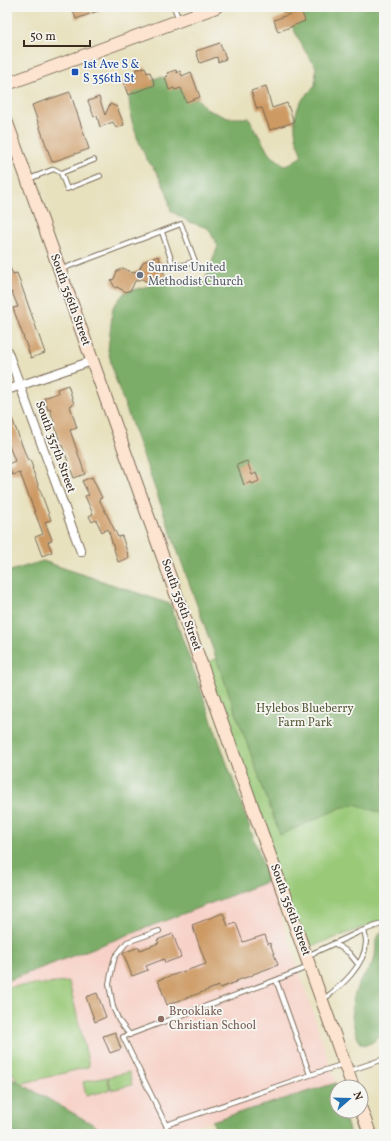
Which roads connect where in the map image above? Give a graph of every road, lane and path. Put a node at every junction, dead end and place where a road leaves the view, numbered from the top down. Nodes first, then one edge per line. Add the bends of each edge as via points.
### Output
1 (174, 7) edge
2 (216, 7) edge
3 (179, 20) junction
4 (7, 84) edge
5 (7, 123) edge
6 (94, 160) dead end
7 (61, 173) junction
8 (100, 176) dead end
9 (27, 180) junction
10 (162, 232) junction
11 (59, 270) junction
12 (7, 350) edge
13 (92, 361) junction
14 (20, 386) junction
15 (7, 390) edge
16 (81, 552) dead end
17 (384, 923) edge
18 (364, 930) junction
19 (159, 931) dead end
20 (334, 943) junction
21 (308, 961) junction
22 (358, 964) junction
23 (276, 980) junction
24 (322, 1000) junction
25 (130, 1034) junction
26 (384, 1058) edge
27 (346, 1067) junction
28 (310, 1075) junction
29 (350, 1079) edge
30 (365, 1119) edge
31 (166, 1125) junction
32 (168, 1134) edge
33 (370, 1134) edge

1 - 3 lane
2 - 3 main road
3 - 4 main road
5 - 9 main road, South 356th Street
6 - 7 lane
7 - 8 lane via 67,189
7 - 9 lane via 54,170
9 - 11 main road, South 356th Street
10 - 10 lane via 181,224 195,261 176,266 172,262
10 - 11 lane
11 - 13 main road, South 356th Street
12 - 14 street, South 357th Street
13 - 14 street
13 - 21 main road, South 356th Street
14 - 15 street
14 - 16 street, South 357th Street
17 - 18 lane
18 - 20 lane
18 - 22 lane via 366,943
19 - 25 lane via 127,942 115,957 113,964 110,984 114,1006 119,1021
20 - 21 lane
20 - 22 lane via 349,953
21 - 23 lane
21 - 24 main road, South 356th Street
22 - 24 lane via 347,980
23 - 25 lane
23 - 28 lane
24 - 27 main road, South 356th Street
25 - 31 lane via 123,1037
26 - 27 lane
27 - 28 lane
27 - 29 main road, South 356th Street
28 - 31 lane
30 - 33 main road
31 - 32 lane

